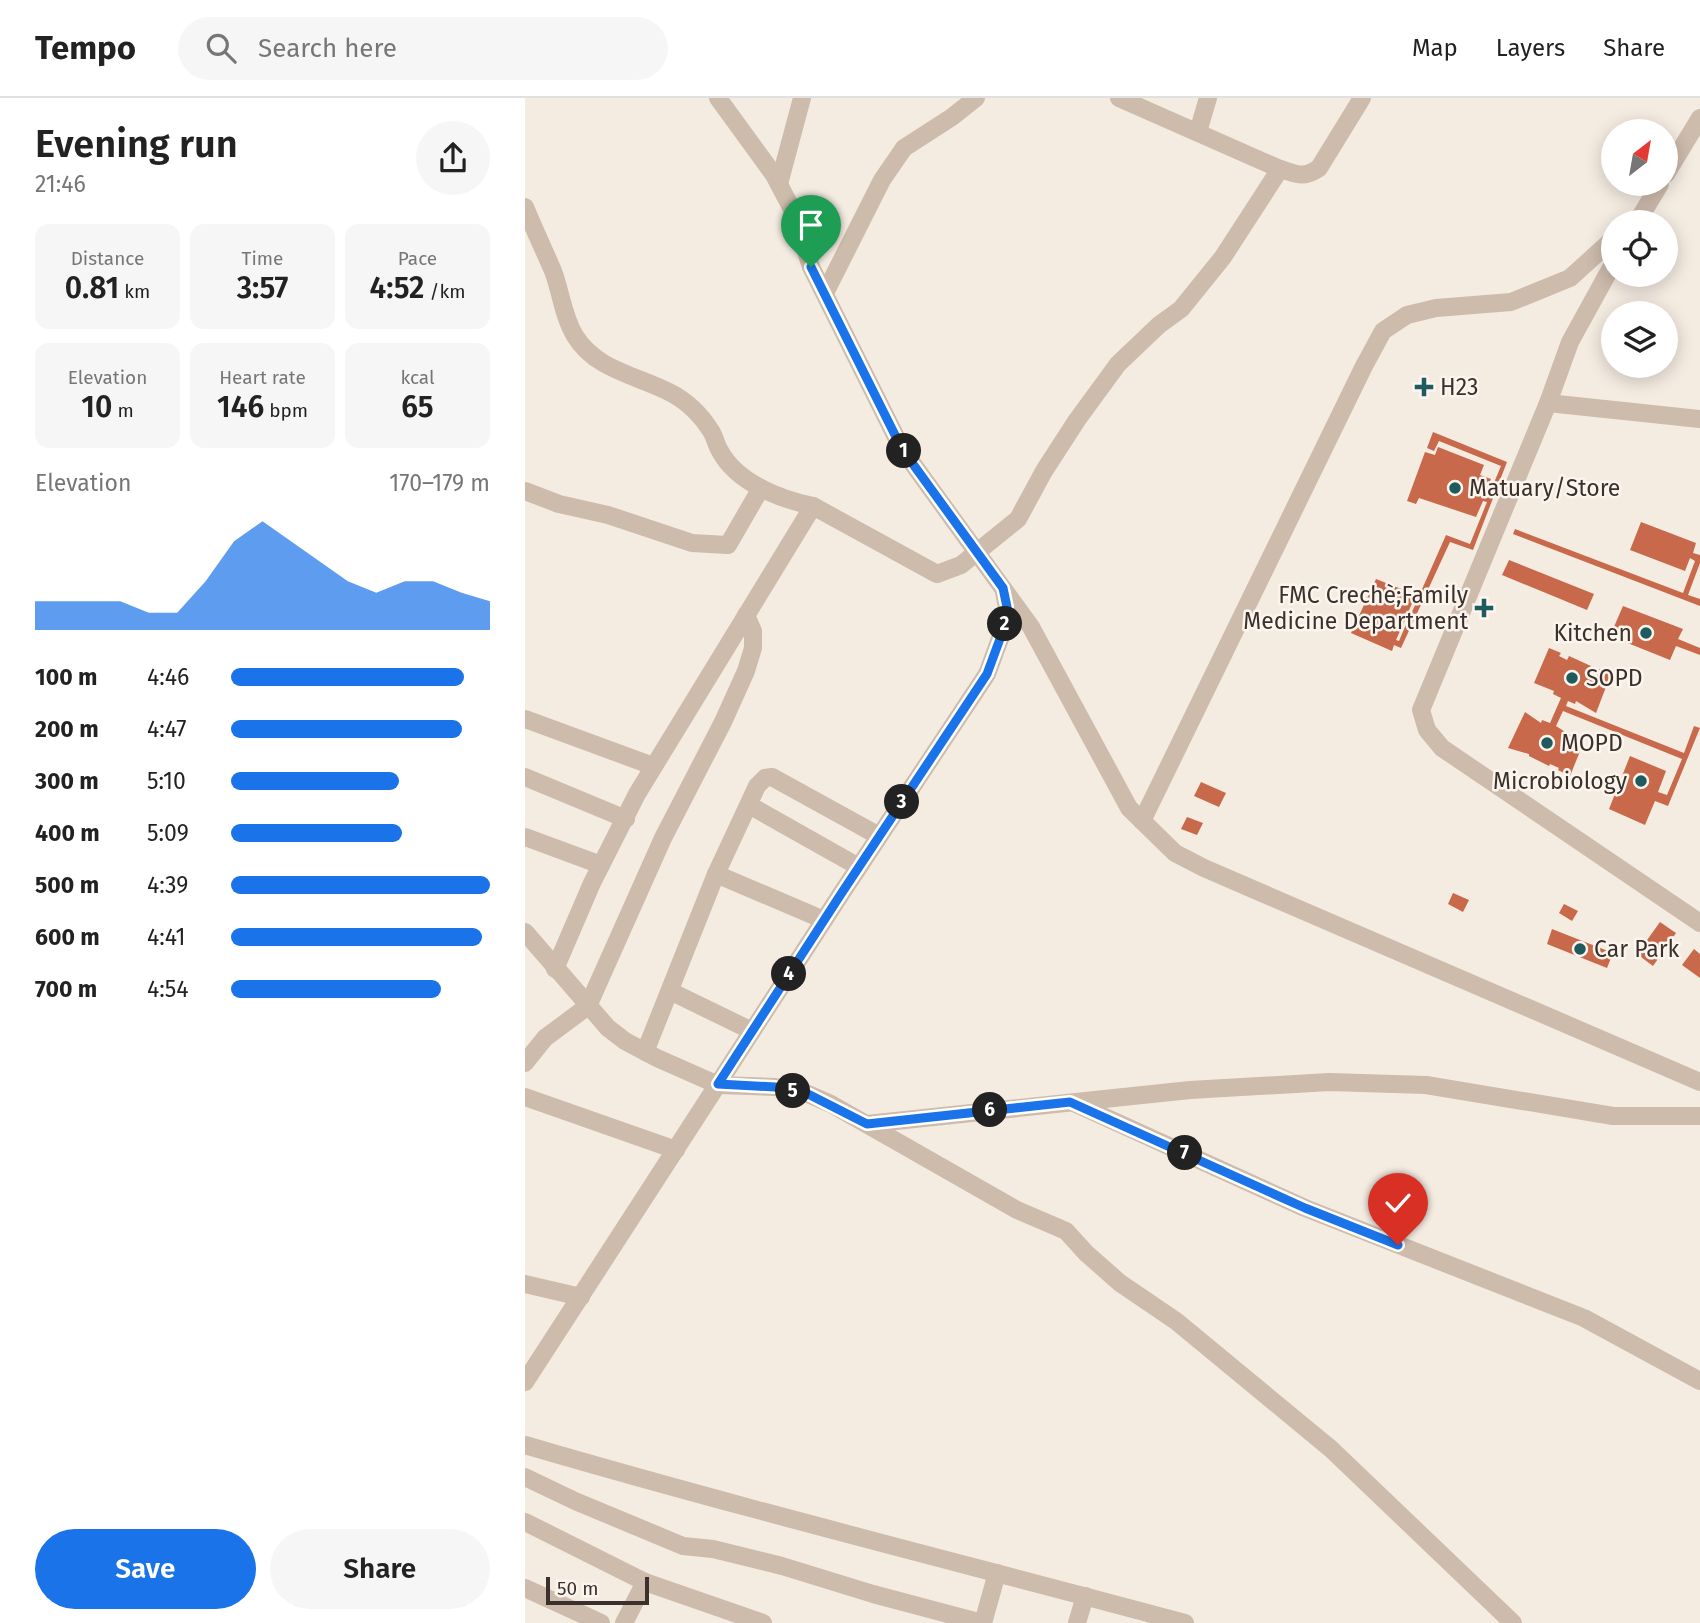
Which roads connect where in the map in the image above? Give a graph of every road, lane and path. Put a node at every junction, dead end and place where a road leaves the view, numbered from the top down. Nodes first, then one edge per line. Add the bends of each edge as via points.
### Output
1 (718, 98) edge
2 (802, 98) edge
3 (976, 98) edge
4 (1119, 98) edge
5 (1363, 98) edge
6 (1207, 99) edge
7 (1700, 118) edge
8 (1198, 132) junction
9 (1678, 154) edge
10 (1280, 169) junction
11 (779, 184) junction
12 (525, 208) edge
13 (1601, 250) edge
14 (1601, 286) edge
15 (825, 293) junction
16 (1548, 403) junction
17 (1700, 419) edge
18 (761, 488) junction
19 (525, 491) edge
20 (813, 506) junction
21 (978, 553) junction
22 (1003, 588) junction
23 (746, 615) junction
24 (525, 719) edge
25 (653, 766) junction
26 (525, 777) edge
27 (749, 805) junction
28 (626, 818) junction
29 (1142, 821) junction
30 (879, 836) junction
31 (525, 837) edge
32 (601, 865) junction
33 (859, 867) junction
34 (716, 874) junction
35 (824, 920) junction
36 (1700, 922) edge
37 (525, 932) edge
38 (555, 969) junction
39 (670, 992) junction
40 (588, 1006) junction
41 (753, 1031) junction
42 (645, 1052) junction
43 (525, 1063) edge
44 (1700, 1082) edge
45 (718, 1084) junction
46 (525, 1097) edge
47 (1070, 1102) junction
48 (1700, 1116) edge
49 (867, 1124) junction
50 (676, 1150) junction
51 (525, 1284) edge
52 (581, 1297) junction
53 (1700, 1381) edge
54 (525, 1382) edge
55 (525, 1444) edge
56 (525, 1477) edge
57 (525, 1522) edge
58 (997, 1573) junction
59 (645, 1582) junction
60 (525, 1588) edge
61 (1085, 1596) junction
62 (1142, 1617) edge
63 (601, 1623) edge
64 (624, 1623) edge
65 (763, 1623) edge
66 (983, 1623) edge
67 (1077, 1623) edge
68 (1185, 1623) edge
69 (1513, 1623) edge

1 - 11 street
2 - 11 street
3 - 15 street via 904,148 882,180
4 - 8 street
5 - 10 street via 1319,168 1300,175
6 - 8 street
7 - 9 street
8 - 10 street
10 - 21 street via 1223,257 1181,309 1110,375 1044,471 1018,519
11 - 15 street
12 - 18 street via 575,336 596,360 670,392 694,408 733,468
13 - 29 street via 1570,278 1511,302 1417,312 1384,331
14 - 16 street via 1570,342
15 - 21 street via 902,449
16 - 17 street
16 - 36 street via 1420,710 1427,730 1441,748
18 - 19 street via 728,545 692,543
18 - 20 street
20 - 21 street via 937,574
20 - 23 street
21 - 22 street
22 - 29 street via 1031,627 1129,808
22 - 30 street via 1007,607 1004,628 987,674
23 - 25 street
23 - 40 street via 753,631 753,648 746,671 663,838
24 - 25 street
25 - 28 street
26 - 28 street
27 - 30 street via 757,786 772,777
27 - 33 street
27 - 34 street
28 - 32 street
29 - 44 street via 1175,853 1204,868
30 - 33 street
31 - 32 street
32 - 38 street
33 - 35 street
34 - 35 street
34 - 39 street
35 - 41 street
37 - 38 street
38 - 40 street
39 - 41 street
39 - 42 street
40 - 42 street via 608,1028
40 - 43 street via 545,1038
41 - 45 street
42 - 45 street
45 - 49 street via 808,1094
45 - 50 street
46 - 50 street
47 - 48 street via 1329,1082 1426,1085 1613,1116
47 - 49 street
47 - 53 street via 1305,1208 1584,1318
49 - 69 street via 1017,1210 1066,1231 1120,1283 1177,1321 1331,1449
50 - 52 street
51 - 52 street
52 - 54 street
55 - 58 street
56 - 66 street via 683,1546 782,1566
57 - 59 street
58 - 61 street
58 - 66 street
59 - 64 street
59 - 65 street
60 - 63 street
61 - 62 street
61 - 67 street
62 - 68 street

